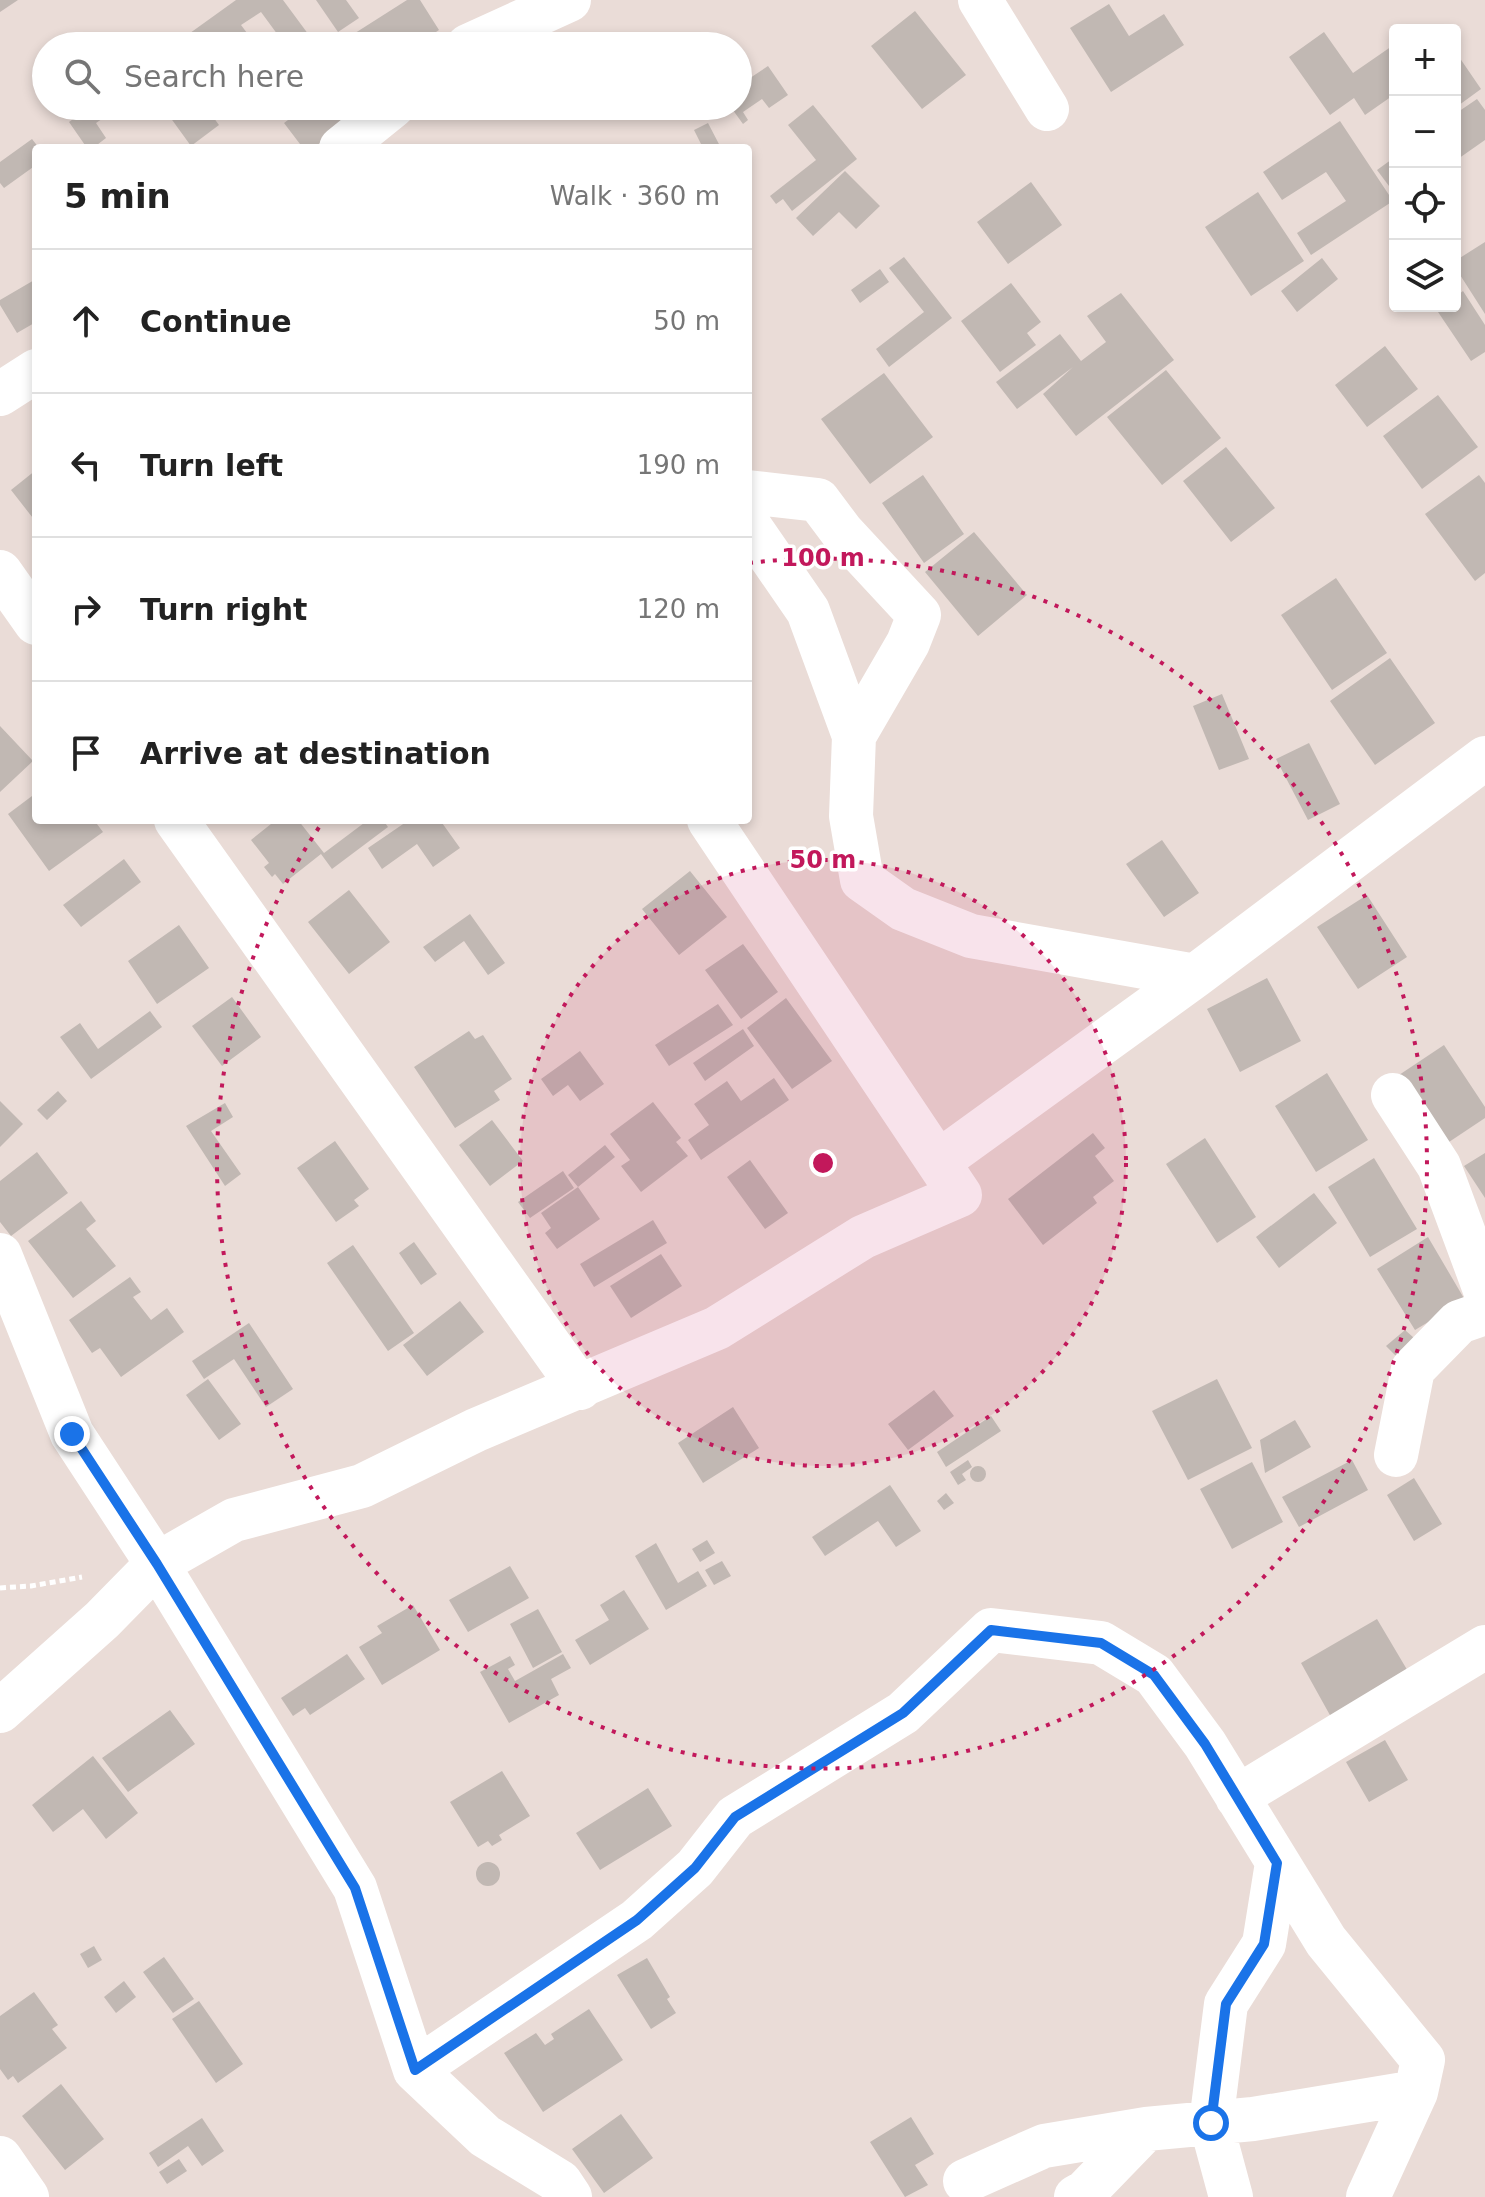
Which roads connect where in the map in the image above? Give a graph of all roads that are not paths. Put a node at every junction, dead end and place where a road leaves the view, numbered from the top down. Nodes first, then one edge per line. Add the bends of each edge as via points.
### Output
1 (569, 0) edge
2 (980, 0) edge
3 (499, 32) edge
4 (1047, 109) dead end
5 (376, 120) edge
6 (346, 144) edge
7 (32, 374) edge
8 (0, 394) edge
9 (752, 492) edge
10 (752, 530) edge
11 (0, 572) edge
12 (32, 617) edge
13 (854, 736) junction
14 (1485, 758) edge
15 (179, 824) edge
16 (712, 824) edge
17 (1195, 976) junction
18 (1393, 1095) dead end
19 (938, 1162) junction
20 (0, 1255) edge
21 (1485, 1290) edge
22 (1485, 1313) edge
23 (580, 1388) junction
24 (1396, 1455) dead end
25 (157, 1564) junction
26 (1485, 1647) edge
27 (0, 1711) edge
28 (1237, 1797) junction
29 (1277, 1863) junction
30 (415, 2070) junction
31 (1416, 2092) junction
32 (1211, 2123) junction
33 (1146, 2129) junction
34 (0, 2158) edge
35 (965, 2181) dead end
36 (27, 2197) edge
37 (570, 2197) edge
38 (1076, 2197) edge
39 (1231, 2197) edge
40 (1368, 2197) edge

1 - 3 street
2 - 4 street
5 - 6 street
7 - 8 street
9 - 13 street via 818,500 919,615
10 - 13 street via 808,611
11 - 12 street
13 - 17 street via 851,816 862,880 903,909 971,936
14 - 17 street
15 - 23 street
16 - 19 street
17 - 19 street
18 - 21 street via 1439,1166
19 - 23 street via 960,1195 863,1237 717,1328
20 - 25 street via 72,1434
22 - 24 street via 1459,1322 1413,1369
23 - 25 street via 476,1430 362,1486 234,1520
25 - 27 street
25 - 30 street via 355,1888
26 - 28 street
28 - 29 street
28 - 30 street via 1154,1675 1101,1643 991,1630 903,1713 735,1817 695,1868 637,1920
29 - 31 street via 1326,1941 1423,2060
29 - 32 street via 1264,1944 1226,2004
30 - 37 street via 485,2136 560,2182
31 - 32 street
31 - 40 street
32 - 33 street
32 - 39 street
33 - 35 street via 1044,2146
33 - 38 street
34 - 36 street

